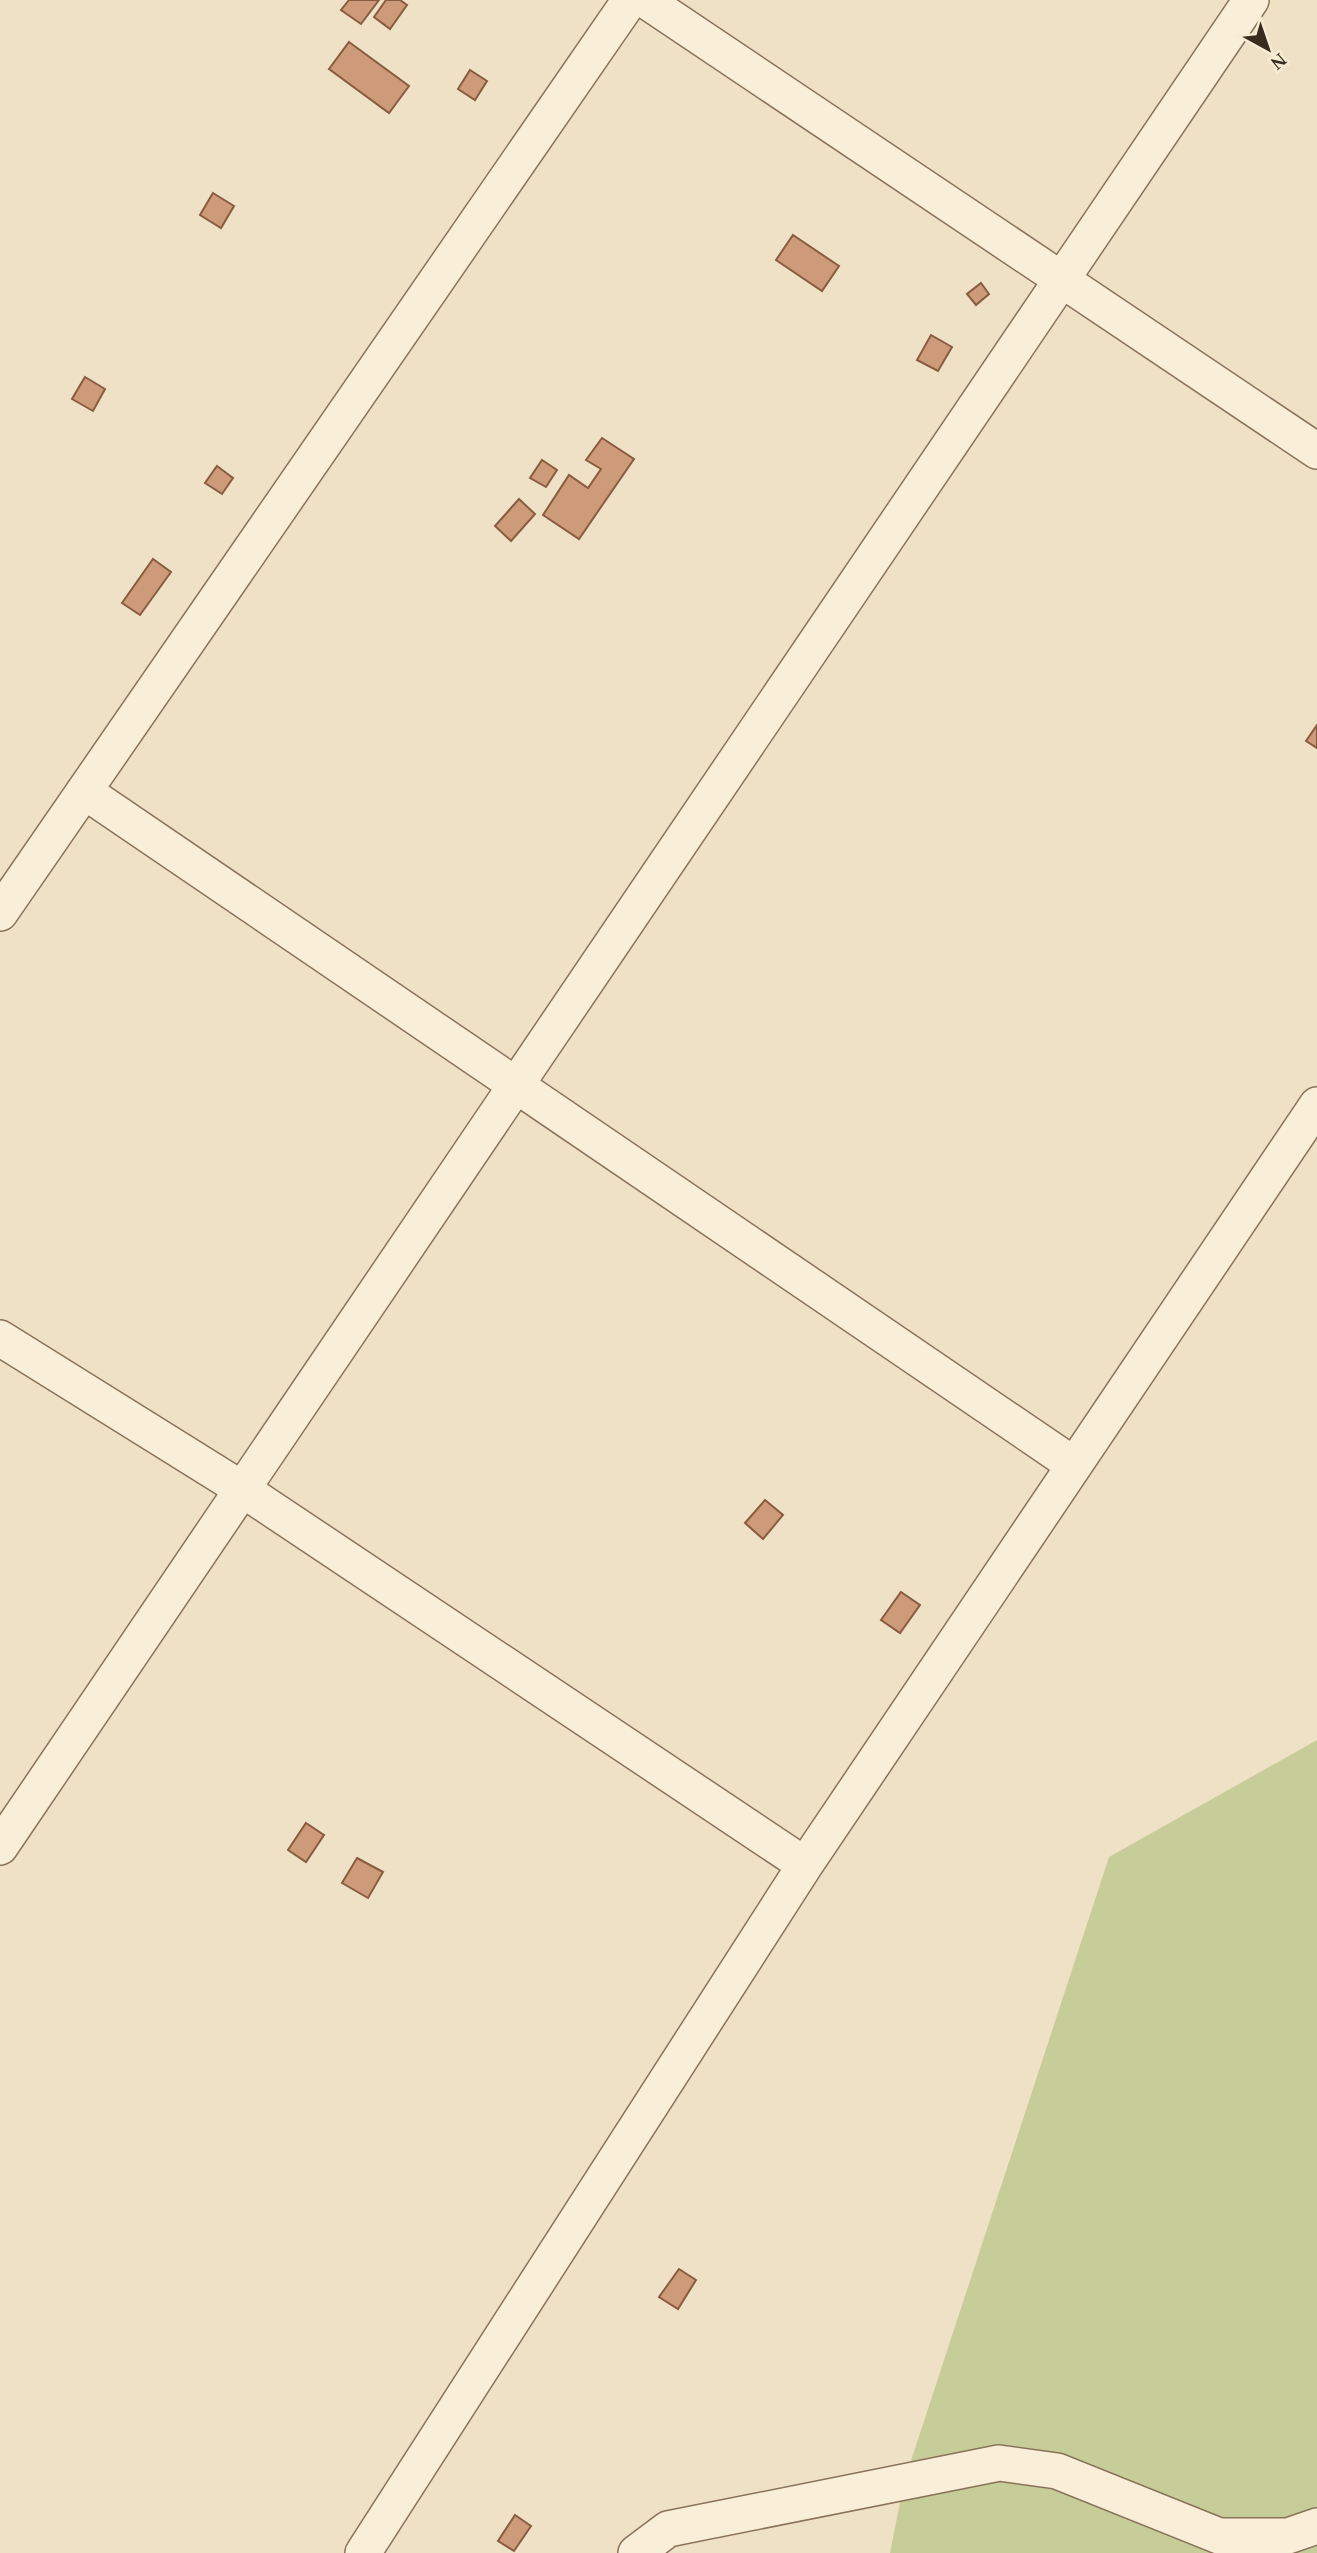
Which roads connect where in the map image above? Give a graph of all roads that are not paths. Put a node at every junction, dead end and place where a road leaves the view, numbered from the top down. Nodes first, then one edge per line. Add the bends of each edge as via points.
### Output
1 (630, 0) edge
2 (645, 0) edge
3 (1251, 0) edge
4 (1061, 280) junction
5 (1317, 451) edge
6 (84, 791) junction
7 (0, 913) edge
8 (517, 1084) junction
9 (1317, 1105) edge
10 (0, 1338) edge
11 (1074, 1465) junction
12 (242, 1489) junction
13 (0, 1847) edge
14 (805, 1865) junction
15 (1317, 2526) edge
16 (363, 2553) edge
17 (636, 2553) edge

1 - 6 street
2 - 4 street
3 - 4 street
4 - 5 street
4 - 8 street
6 - 7 street
6 - 8 street
8 - 11 street
8 - 12 street
9 - 11 street
10 - 12 street
11 - 14 street
12 - 13 street
12 - 14 street
14 - 16 street
15 - 17 street via 1287,2536 1219,2536 1056,2471 999,2463 668,2529

